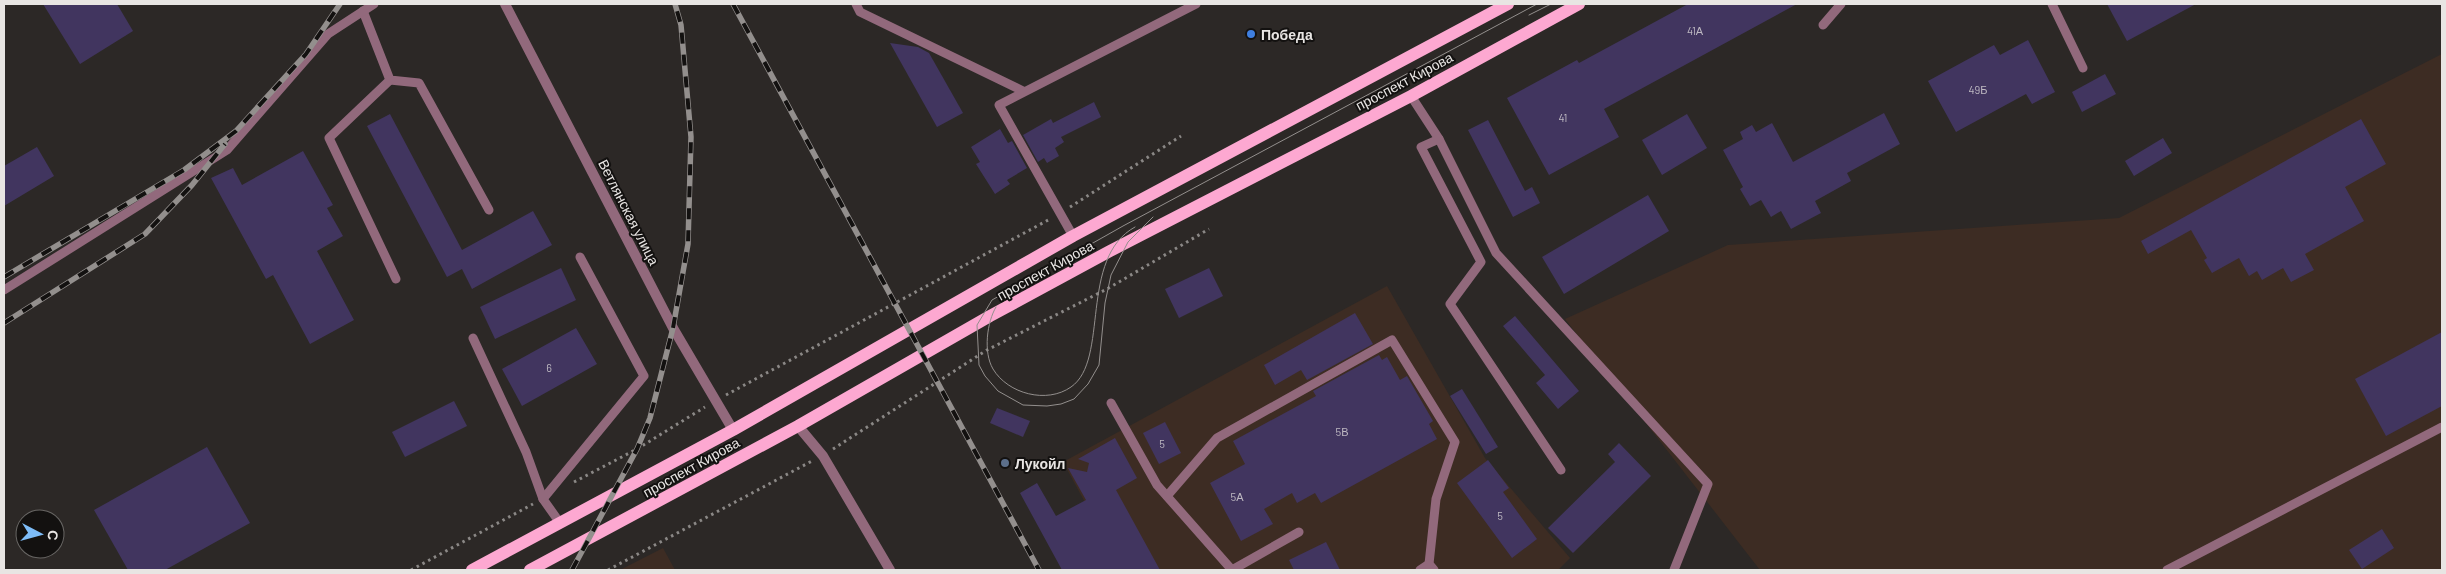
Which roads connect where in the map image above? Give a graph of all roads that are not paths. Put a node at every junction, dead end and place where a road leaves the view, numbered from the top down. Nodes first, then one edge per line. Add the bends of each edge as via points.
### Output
1 (374, 4) edge
2 (505, 4) edge
3 (856, 4) edge
4 (1196, 4) edge
5 (1508, 4) edge
6 (1579, 4) edge
7 (1841, 4) edge
8 (2052, 4) edge
9 (1184, 6) edge
10 (363, 11) junction
11 (1823, 26) dead end
12 (2083, 68) dead end
13 (390, 80) junction
14 (1023, 91) junction
15 (1411, 96) junction
16 (1439, 139) junction
17 (489, 210) dead end
18 (1073, 236) junction
19 (580, 258) dead end
20 (396, 279) dead end
21 (4, 290) edge
22 (473, 338) dead end
23 (1111, 403) dead end
24 (798, 426) junction
25 (2442, 427) edge
26 (733, 430) junction
27 (1561, 470) dead end
28 (1167, 496) junction
29 (542, 499) junction
30 (560, 523) junction
31 (1299, 532) dead end
32 (1432, 567) edge
33 (472, 570) edge
34 (530, 570) edge
35 (890, 570) edge
36 (1232, 570) edge
37 (1420, 570) edge
38 (1674, 570) edge
39 (2167, 570) edge

1 - 10 lane
2 - 26 street, Ветлянская улица via 674,328
3 - 14 lane via 860,12
4 - 9 lane
5 - 18 main road, проспект Кирова
6 - 15 main road, проспект Кирова
7 - 11 lane
8 - 12 lane
9 - 14 lane
10 - 13 lane
10 - 21 lane via 328,34 227,150
13 - 17 lane via 419,83
13 - 20 lane via 329,138
14 - 18 lane via 999,105
15 - 16 lane
15 - 24 main road, проспект Кирова via 1102,256
16 - 27 lane via 1421,147 1481,262 1450,304
16 - 38 lane via 1496,253 1708,484
18 - 26 main road, проспект Кирова
19 - 29 lane via 644,376
22 - 29 lane via 526,452
23 - 28 lane via 1157,486
24 - 34 main road, проспект Кирова
24 - 35 street via 822,456
25 - 39 lane
26 - 30 main road, проспект Кирова
28 - 32 lane via 1216,438 1392,340 1455,442 1436,499
28 - 36 lane
29 - 30 lane
30 - 33 main road, проспект Кирова
31 - 36 lane
32 - 37 lane

